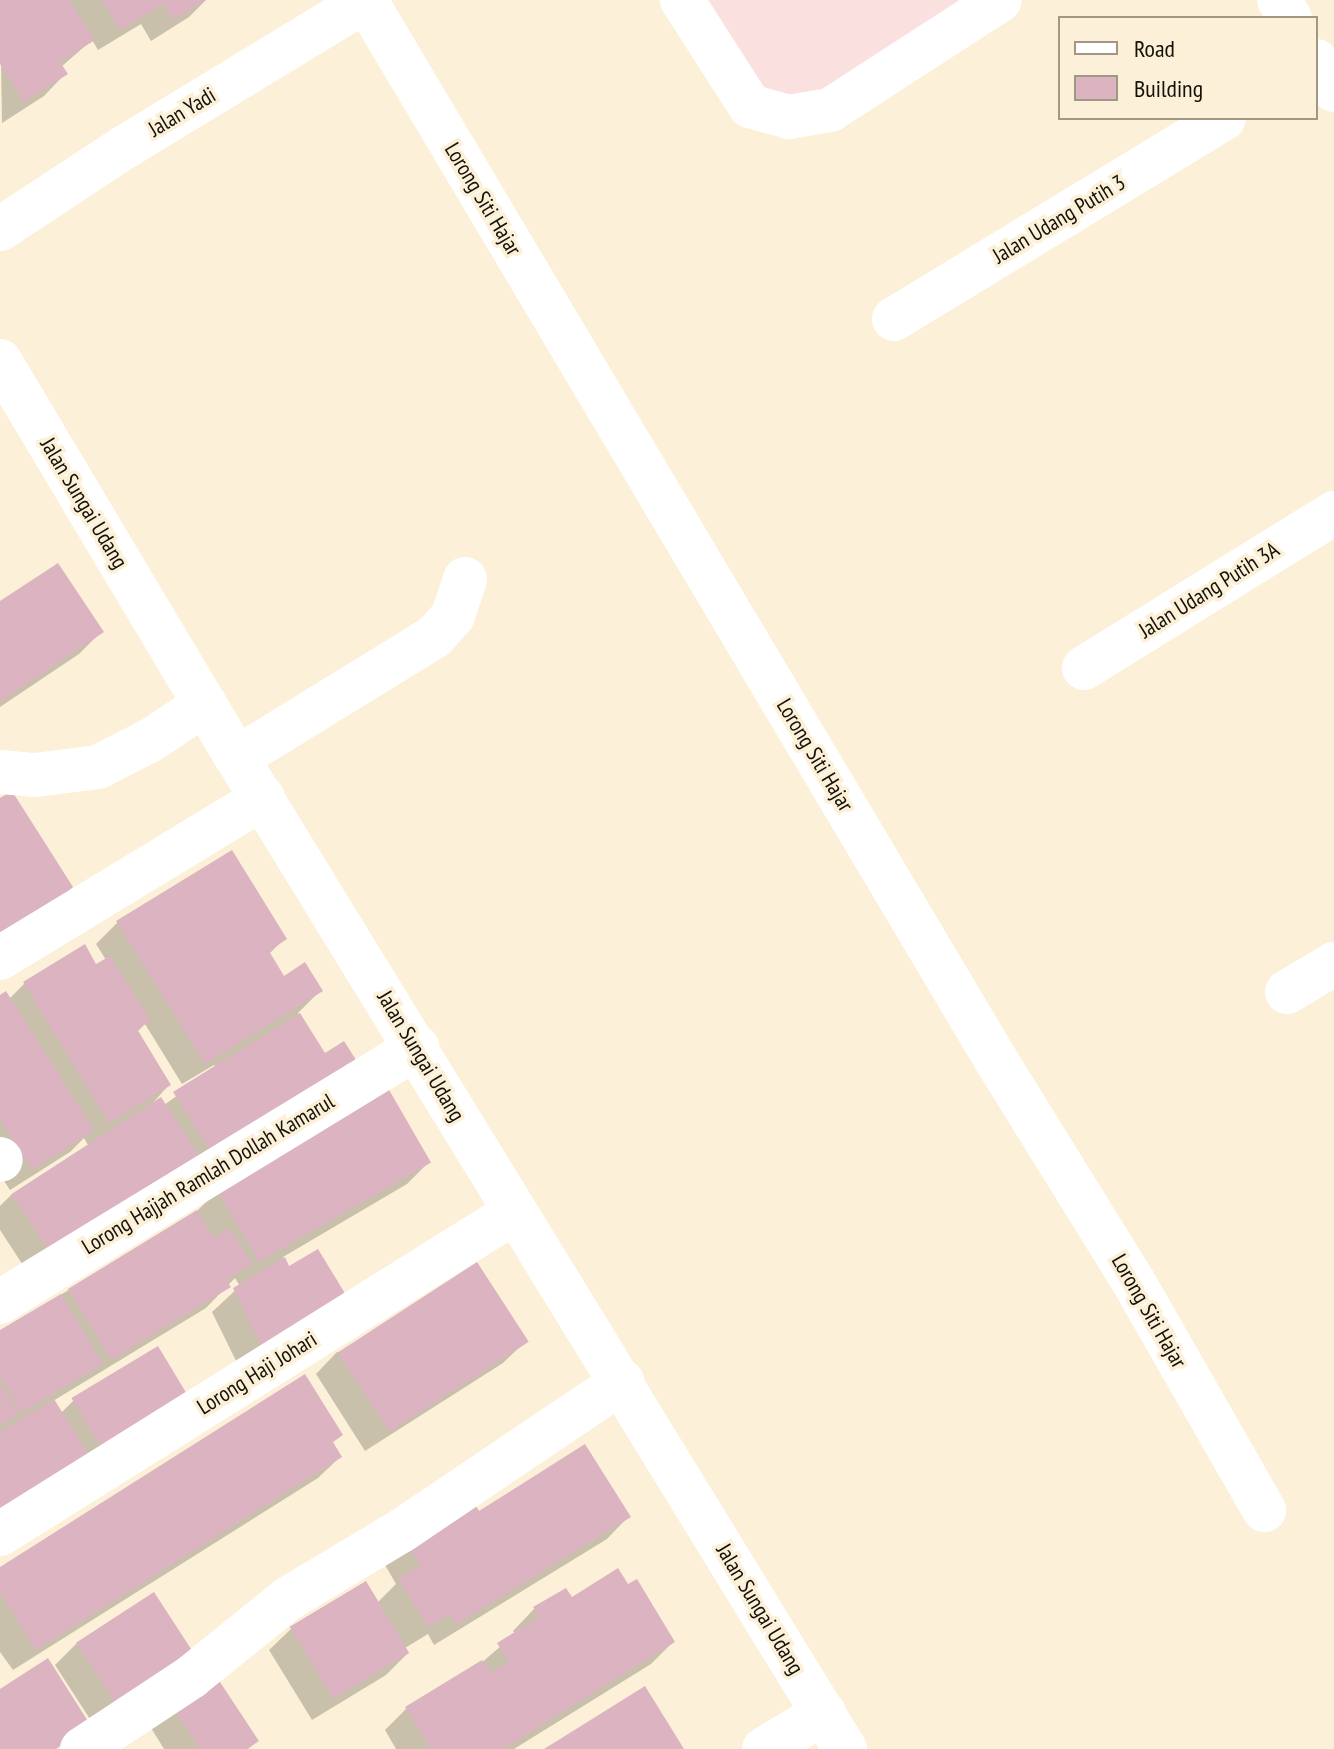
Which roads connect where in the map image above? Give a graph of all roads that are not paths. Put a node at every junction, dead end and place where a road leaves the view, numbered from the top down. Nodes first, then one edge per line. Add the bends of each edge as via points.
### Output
1 (682, 0) edge
2 (1000, 0) edge
3 (366, 1) edge
4 (1318, 64) edge
5 (1334, 90) edge
6 (1221, 120) edge
7 (0, 229) edge
8 (894, 319) dead end
9 (0, 361) edge
10 (1334, 513) edge
11 (465, 579) dead end
12 (1084, 668) dead end
13 (205, 704) junction
14 (237, 758) junction
15 (0, 772) edge
16 (263, 798) junction
17 (0, 958) edge
18 (1334, 964) edge
19 (1287, 992) dead end
20 (417, 1047) junction
21 (515, 1212) junction
22 (0, 1302) edge
23 (622, 1382) junction
24 (1264, 1510) dead end
25 (0, 1534) edge
26 (834, 1731) edge
27 (82, 1749) edge
28 (764, 1749) edge

1 - 2 street via 750,106 789,117 830,110
3 - 7 street, Jalan Yadi
3 - 24 street, Lorong Siti Hajar via 1133,1281
4 - 5 street
6 - 8 street, Jalan Udang Putih 3
9 - 13 street, Jalan Sungai Udang
10 - 12 street, Jalan Udang Putih 3A
11 - 14 street via 453,616 434,637
13 - 14 street, Jalan Sungai Udang
13 - 15 street via 98,767 35,775
14 - 16 street, Jalan Sungai Udang
16 - 17 street
16 - 20 street, Jalan Sungai Udang
18 - 19 street
20 - 21 street, Jalan Sungai Udang
20 - 22 street, Lorong Hajjah Ramlah Dollah Kamarul
21 - 23 street, Jalan Sungai Udang
21 - 25 street, Lorong Haji Johari
23 - 26 street, Jalan Sungai Udang
23 - 27 street via 401,1531 289,1598 191,1677
26 - 28 street

